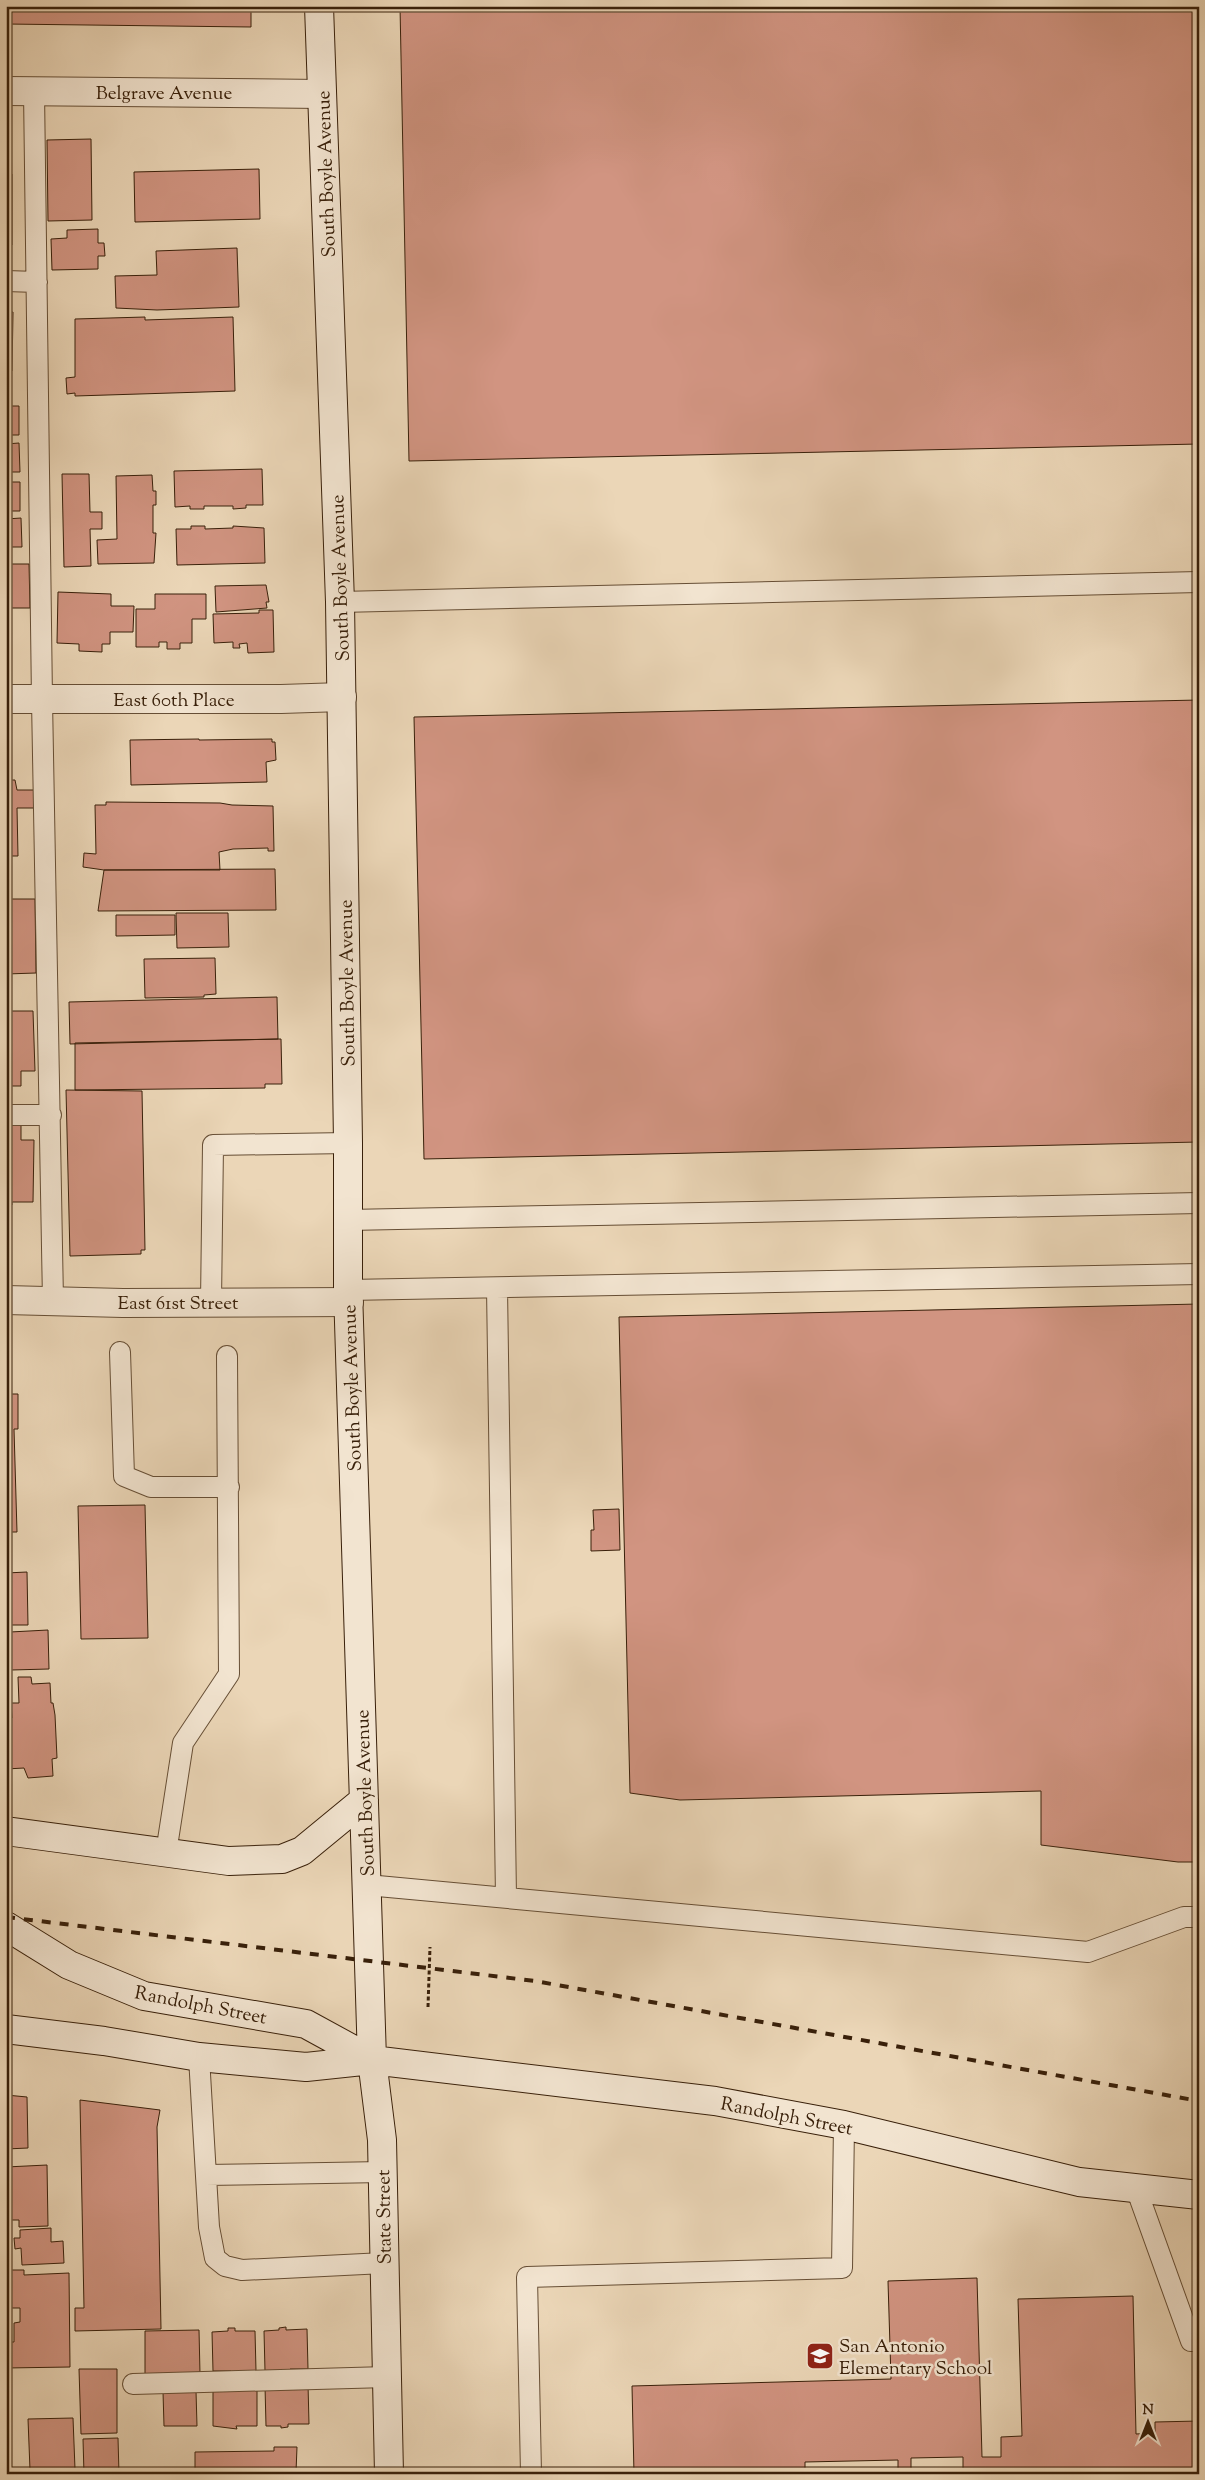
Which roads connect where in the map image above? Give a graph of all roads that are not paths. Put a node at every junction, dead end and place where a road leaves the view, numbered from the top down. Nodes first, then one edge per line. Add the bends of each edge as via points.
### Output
1 (319, 6) edge
2 (6, 91) edge
3 (34, 91) junction
4 (322, 94) junction
5 (6, 281) edge
6 (37, 282) junction
7 (1199, 582) edge
8 (340, 602) junction
9 (342, 697) junction
10 (6, 699) edge
11 (42, 700) junction
12 (6, 1115) edge
13 (51, 1116) junction
14 (348, 1143) junction
15 (1199, 1204) edge
16 (348, 1220) junction
17 (1199, 1274) edge
18 (498, 1288) junction
19 (348, 1296) junction
20 (6, 1300) edge
21 (54, 1302) junction
22 (211, 1302) junction
23 (120, 1352) dead end
24 (227, 1356) dead end
25 (229, 1488) junction
26 (364, 1800) junction
27 (6, 1831) edge
28 (166, 1853) junction
29 (367, 1885) junction
30 (506, 1897) junction
31 (1199, 1917) edge
32 (6, 1926) edge
33 (369, 1961) joint
34 (6, 2029) edge
35 (198, 2057) junction
36 (372, 2060) junction
37 (844, 2125) junction
38 (383, 2172) junction
39 (206, 2175) junction
40 (1136, 2188) junction
41 (1199, 2195) edge
42 (384, 2263) junction
43 (1199, 2341) edge
44 (387, 2377) junction
45 (133, 2384) dead end
46 (389, 2474) edge
47 (530, 2474) edge

1 - 4 street, South Boyle Avenue
2 - 3 street, Belgrave Avenue
3 - 4 street, Belgrave Avenue
3 - 6 lane
4 - 8 street, South Boyle Avenue
5 - 6 lane
6 - 11 lane
7 - 8 lane
8 - 9 street, South Boyle Avenue
9 - 11 street, East 60th Place
9 - 14 street, South Boyle Avenue
10 - 11 street, East 60th Place
11 - 13 lane
12 - 13 lane
13 - 21 lane
14 - 16 street, South Boyle Avenue
14 - 22 lane via 213,1145
15 - 16 lane
16 - 19 street, South Boyle Avenue
17 - 18 lane
18 - 19 lane
18 - 30 lane
19 - 22 street, East 61st Street
19 - 26 street, South Boyle Avenue
20 - 21 street, East 61st Street
21 - 22 street, East 61st Street
23 - 25 lane via 124,1476 151,1487
24 - 25 lane
25 - 28 lane via 229,1674 183,1743
26 - 28 street via 302,1851 282,1859 229,1861
26 - 29 street, South Boyle Avenue
27 - 28 street
29 - 30 lane
29 - 33 street, South Boyle Avenue
30 - 31 lane via 1088,1952 1184,1917
32 - 36 street, Randolph Street via 68,1965 144,1996 306,2024
33 - 36 street, State Street
34 - 35 street, Randolph Street via 104,2040
35 - 36 street, Randolph Street via 306,2067
35 - 39 lane
36 - 37 street, Randolph Street via 715,2101
36 - 38 street, State Street
37 - 40 street, Randolph Street via 1079,2182
37 - 47 lane via 842,2268 527,2277
38 - 39 lane
38 - 42 street, State Street
39 - 42 lane via 209,2226 215,2258 225,2266 242,2270
40 - 41 street, Randolph Street
40 - 43 lane via 1191,2341
42 - 44 street, State Street
44 - 45 lane
44 - 46 street, State Street

